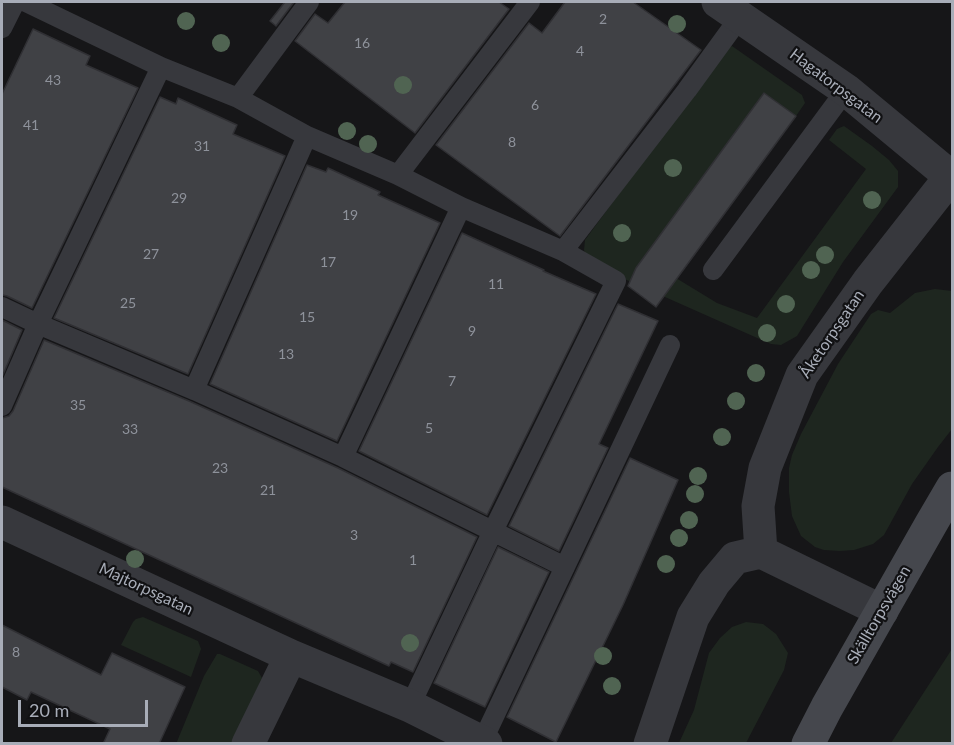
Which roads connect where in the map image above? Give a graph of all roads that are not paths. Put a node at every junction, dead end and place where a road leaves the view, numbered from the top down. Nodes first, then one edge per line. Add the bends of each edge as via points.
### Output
1 (15, 2) edge
2 (26, 2) edge
3 (309, 2) edge
4 (530, 2) edge
5 (729, 9) edge
6 (2, 28) edge
7 (161, 67) junction
8 (846, 90) junction
9 (238, 98) junction
10 (307, 136) junction
11 (398, 175) junction
12 (952, 176) edge
13 (461, 207) junction
14 (563, 251) junction
15 (713, 270) dead end
16 (2, 307) edge
17 (38, 324) junction
18 (670, 345) dead end
19 (194, 390) junction
20 (2, 406) edge
21 (343, 457) junction
22 (952, 488) edge
23 (2, 522) edge
24 (493, 531) junction
25 (761, 552) junction
26 (565, 567) junction
27 (882, 611) junction
28 (291, 656) junction
29 (410, 706) junction
30 (484, 743) edge
31 (248, 744) edge
32 (650, 744) edge
33 (808, 744) edge

1 - 6 lane
2 - 7 lane
3 - 9 lane
4 - 11 lane
5 - 8 street, Hagatorpsgatan
5 - 14 lane via 681,97
7 - 9 lane
7 - 17 lane
8 - 12 street, Hagatorpsgatan
8 - 15 lane
9 - 10 lane
10 - 11 lane
10 - 19 lane
11 - 13 lane
12 - 25 street, Åketorpsgatan via 868,282 802,375 765,468 758,506
13 - 14 lane
13 - 21 lane
14 - 24 lane via 615,281
16 - 17 lane
17 - 19 lane
17 - 20 lane
18 - 26 lane
19 - 21 lane
21 - 24 lane
22 - 27 street, Skälltorpsvägen
23 - 28 street, Majtorpsgatan
24 - 26 lane
24 - 29 lane
25 - 27 street
25 - 32 street via 735,558 693,616
26 - 30 lane
27 - 33 street, Skälltorpsvägen
28 - 29 street, Majtorpsgatan
28 - 31 street
29 - 30 street, Majtorpsgatan

